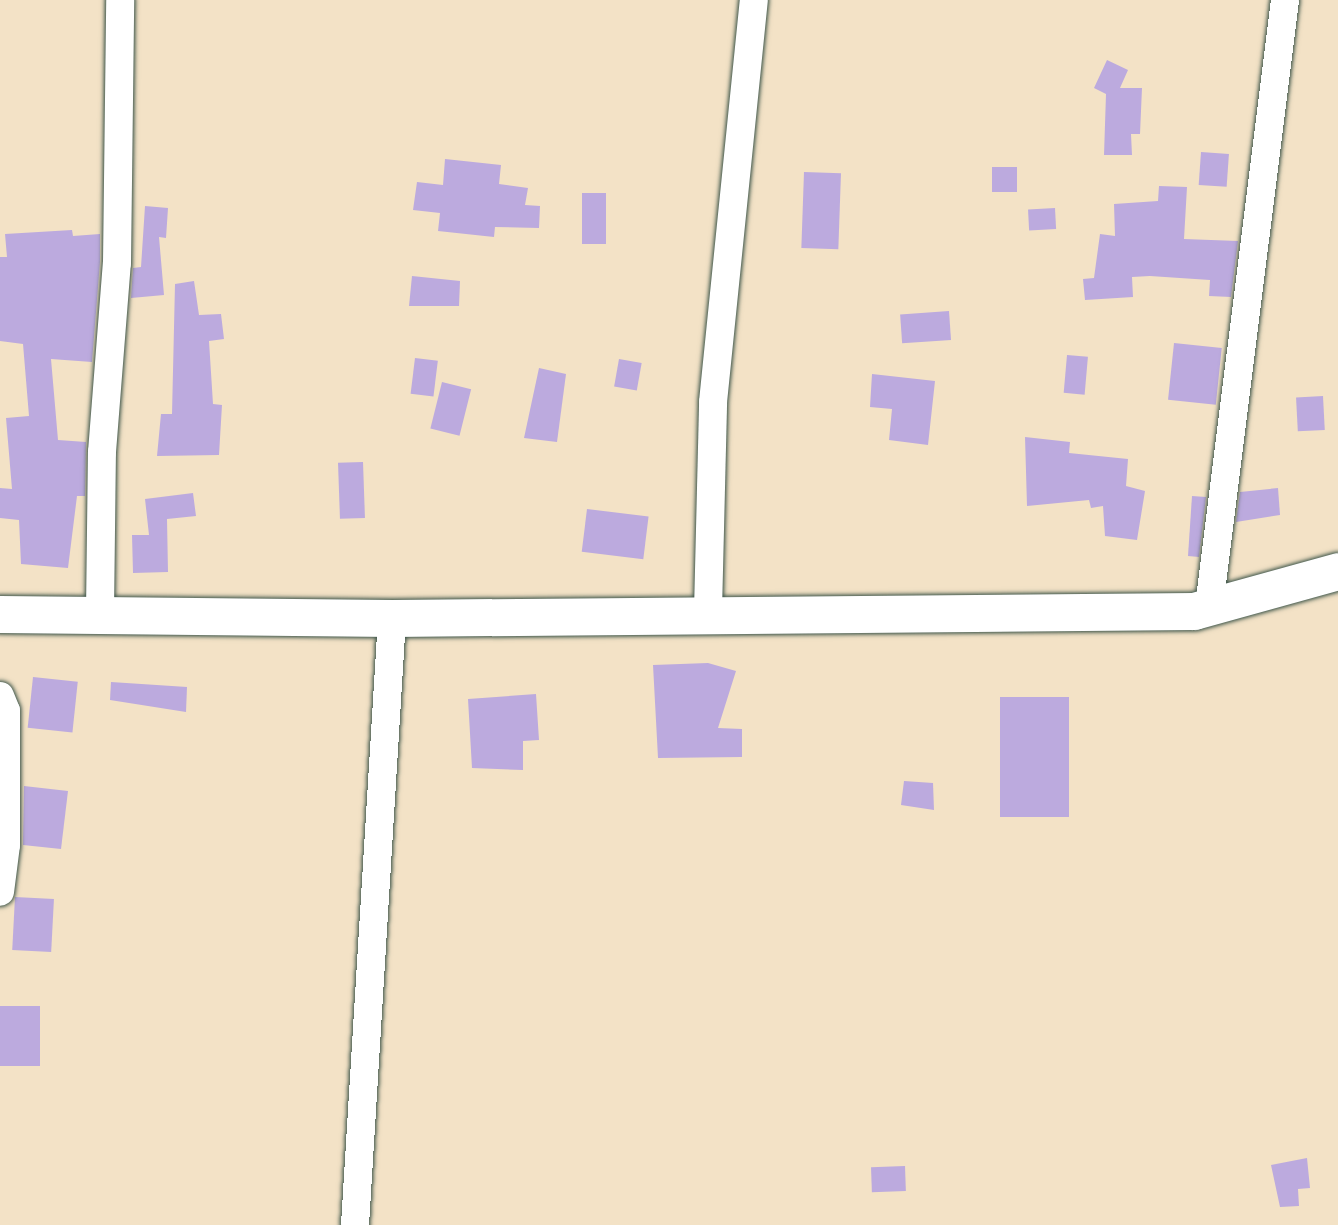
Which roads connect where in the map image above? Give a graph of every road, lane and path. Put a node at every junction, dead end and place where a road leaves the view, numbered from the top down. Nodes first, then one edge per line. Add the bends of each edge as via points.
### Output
1 (120, 0) edge
2 (754, 0) edge
3 (1285, 0) edge
4 (1338, 570) edge
5 (1209, 607) junction
6 (708, 611) junction
7 (100, 612) junction
8 (0, 614) edge
9 (392, 618) junction
10 (0, 696) edge
11 (0, 892) edge
12 (355, 1225) edge

1 - 7 street via 117,263 102,452
2 - 6 street via 713,402
3 - 5 street
4 - 5 main road
5 - 6 main road
6 - 9 main road
7 - 8 main road
7 - 9 main road
9 - 12 street
10 - 11 street via 6,711 6,845

